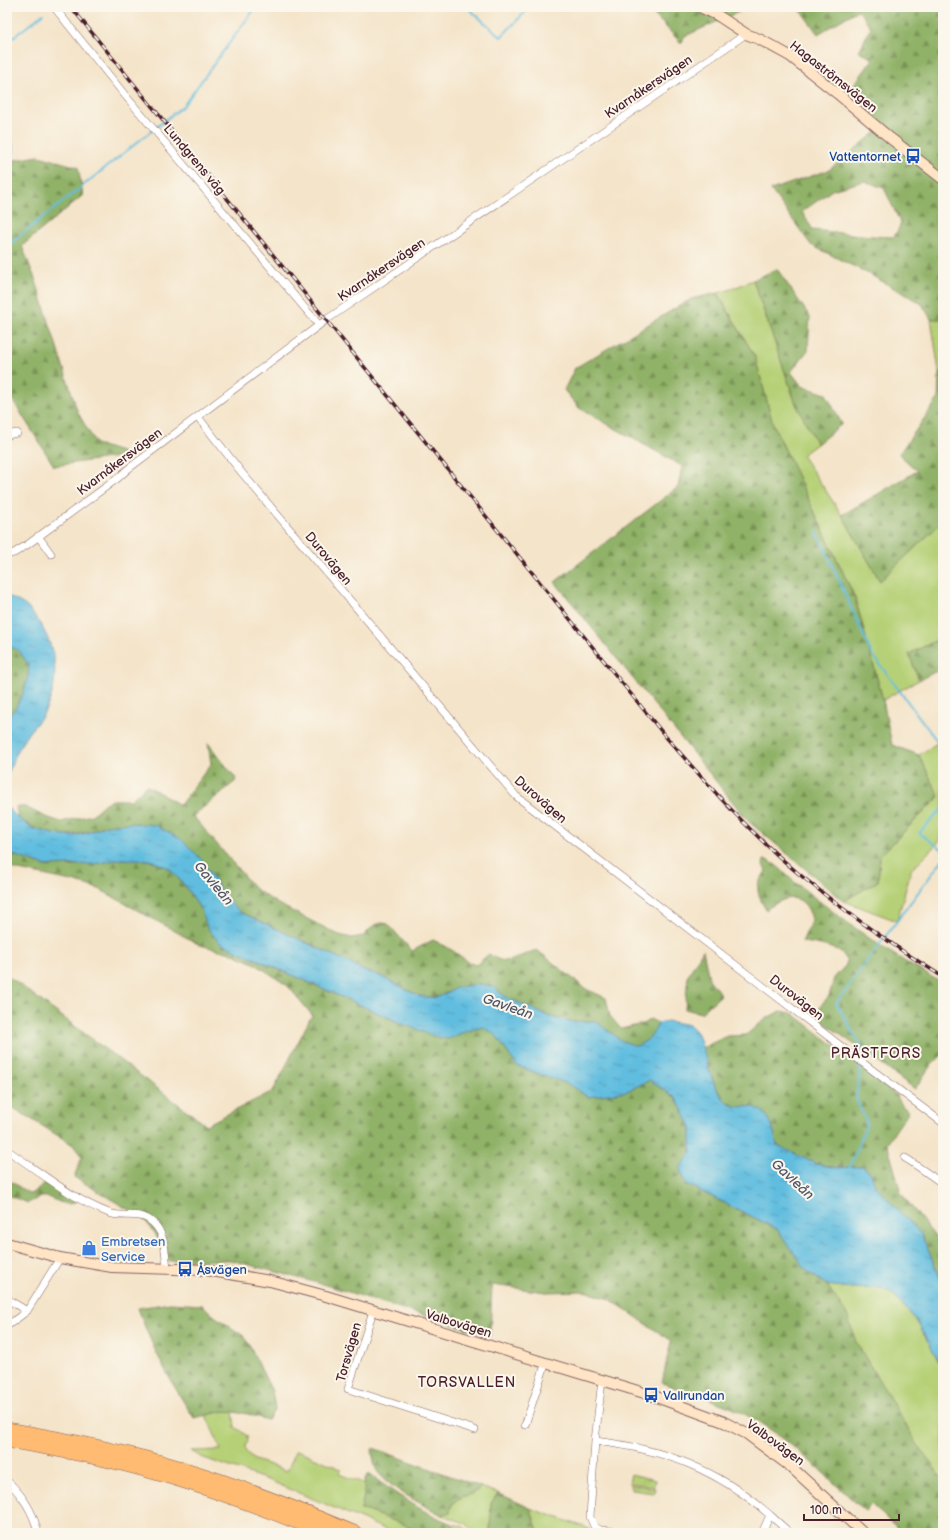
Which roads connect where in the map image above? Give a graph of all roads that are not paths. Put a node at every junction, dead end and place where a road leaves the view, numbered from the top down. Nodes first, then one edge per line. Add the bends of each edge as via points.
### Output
1 (54, 7) edge
2 (700, 7) edge
3 (746, 34) junction
4 (943, 179) edge
5 (319, 325) junction
6 (198, 417) junction
7 (17, 433) dead end
8 (7, 435) edge
9 (38, 536) junction
10 (51, 554) dead end
11 (7, 555) edge
12 (943, 1123) edge
13 (7, 1150) edge
14 (905, 1158) dead end
15 (943, 1184) edge
16 (7, 1243) edge
17 (60, 1258) junction
18 (167, 1269) junction
19 (7, 1299) edge
20 (27, 1311) junction
21 (373, 1311) junction
22 (7, 1326) edge
23 (546, 1362) junction
24 (602, 1380) junction
25 (525, 1425) dead end
26 (7, 1429) edge
27 (475, 1430) dead end
28 (595, 1441) junction
29 (7, 1442) edge
30 (7, 1480) edge
31 (770, 1515) junction
32 (38, 1533) edge
33 (323, 1533) edge
34 (356, 1533) edge
35 (634, 1533) edge
36 (762, 1533) edge
37 (790, 1533) edge
38 (863, 1533) edge

1 - 5 street, Lundgrens väg
2 - 3 main road, Hagaströmsvägen
3 - 4 main road, Hagaströmsvägen via 790,56
3 - 5 street, Kvarnåkersvägen
5 - 6 street, Kvarnåkersvägen
6 - 9 street, Kvarnåkersvägen
6 - 12 street, Durovägen via 516,796
7 - 8 street
9 - 10 street
9 - 11 street, Kvarnåkersvägen
13 - 18 street via 77,1198 111,1214 148,1219 164,1240
14 - 15 street
16 - 17 main road, Valbovägen
17 - 18 main road, Valbovägen via 112,1268
17 - 20 street
18 - 21 main road, Valbovägen via 206,1270 254,1278
19 - 20 street
20 - 22 street
21 - 23 main road, Valbovägen
21 - 27 street, Torsvägen via 348,1389
23 - 24 main road, Valbovägen
23 - 25 street
24 - 28 street
24 - 38 main road, Valbovägen via 652,1395 747,1434 791,1467
26 - 34 highway via 70,1440 182,1468 255,1492
28 - 31 street via 648,1450 681,1460 724,1480
28 - 35 street via 590,1517 592,1522 600,1530
29 - 33 highway via 128,1465 251,1504
30 - 32 street via 33,1515
31 - 36 street
31 - 37 street

